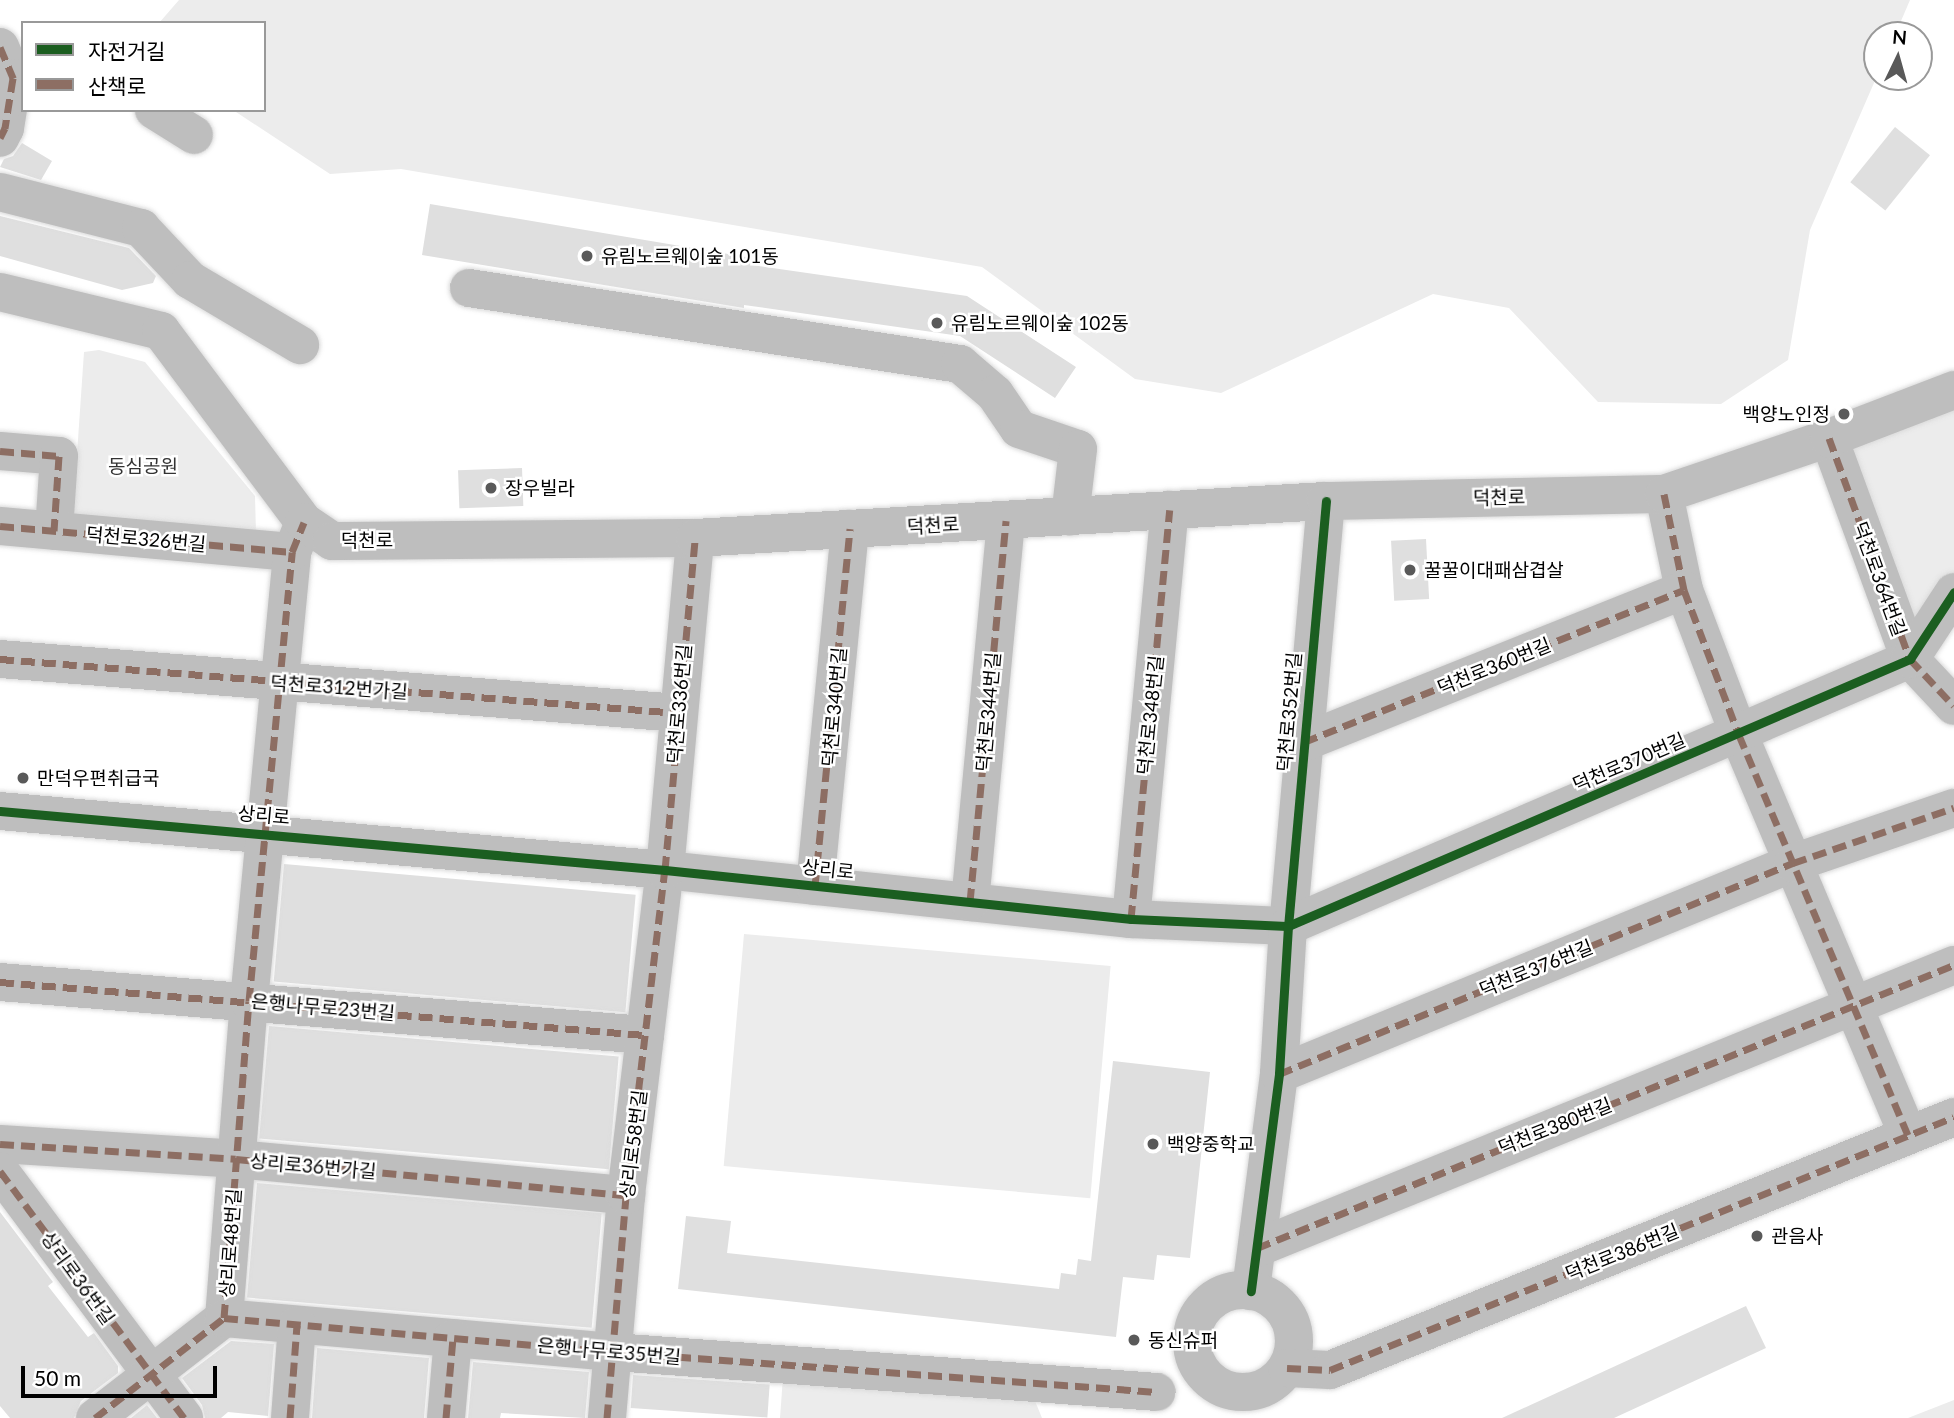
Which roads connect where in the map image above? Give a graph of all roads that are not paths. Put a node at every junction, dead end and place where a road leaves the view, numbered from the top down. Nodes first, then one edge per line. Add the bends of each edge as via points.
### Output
1 (12, 68) edge
2 (157, 112) edge
3 (194, 135) dead end
4 (0, 138) edge
5 (0, 192) edge
6 (469, 288) dead end
7 (0, 292) edge
8 (300, 345) dead end
9 (1954, 390) edge
10 (1829, 438) junction
11 (0, 451) edge
12 (1664, 494) junction
13 (1326, 501) junction
14 (1170, 510) junction
15 (1070, 517) junction
16 (1006, 522) junction
17 (0, 526) edge
18 (850, 529) junction
19 (54, 531) junction
20 (298, 537) junction
21 (695, 538) junction
22 (1684, 590) junction
23 (1954, 592) edge
24 (0, 659) edge
25 (1910, 659) junction
26 (282, 683) junction
27 (1954, 706) edge
28 (678, 713) junction
29 (1739, 734) junction
30 (1304, 742) junction
31 (1954, 807) edge
32 (0, 811) edge
33 (267, 833) junction
34 (1793, 863) junction
35 (665, 870) junction
36 (816, 886) junction
37 (970, 902) junction
38 (1131, 919) junction
39 (1288, 926) junction
40 (1954, 965) edge
41 (0, 982) edge
42 (250, 1001) junction
43 (1853, 1003) junction
44 (645, 1035) junction
45 (1279, 1074) junction
46 (1954, 1117) edge
47 (1908, 1135) junction
48 (0, 1144) edge
49 (236, 1158) junction
50 (0, 1171) edge
51 (626, 1195) junction
52 (1257, 1248) junction
53 (1251, 1291) junction
54 (224, 1318) junction
55 (297, 1325) junction
56 (453, 1338) junction
57 (614, 1352) junction
58 (1287, 1368) junction
59 (1201, 1370) junction
60 (149, 1376) junction
61 (1157, 1392) junction
62 (96, 1418) edge
63 (184, 1418) edge
64 (290, 1418) edge
65 (446, 1418) edge
66 (607, 1418) edge
67 (1105, 1418) edge

1 - 4 street
2 - 3 street
5 - 8 street via 141,229 190,280
6 - 15 street via 960,364 995,394 1019,429 1078,449
7 - 20 street, 덕천로 via 161,331
9 - 10 street, 덕천로
10 - 12 street, 덕천로
10 - 25 street, 덕천로364번길
11 - 19 street via 59,456
12 - 13 street, 덕천로
12 - 22 street
13 - 14 street, 덕천로
13 - 30 street, 덕천로352번길
14 - 15 street, 덕천로
14 - 38 street, 덕천로348번길
15 - 16 street, 덕천로
16 - 18 street, 덕천로
16 - 37 street, 덕천로344번길
17 - 19 street, 덕천로326번길
18 - 21 street, 덕천로
18 - 36 street, 덕천로340번길
19 - 20 street, 덕천로326번길
20 - 21 street, 덕천로 via 332,541
20 - 26 street, 상리로48번길
21 - 28 street, 덕천로336번길
22 - 29 street
22 - 30 street, 덕천로360번길
23 - 25 street
24 - 26 street, 덕천로312번가길
25 - 27 street, 덕천로364번길
25 - 29 street, 덕천로370번길
26 - 28 street, 덕천로312번가길
26 - 33 street, 상리로48번길
28 - 35 street, 덕천로336번길
29 - 34 street
29 - 39 street, 덕천로370번길
30 - 39 street, 덕천로352번길
31 - 34 street, 덕천로376번길
32 - 33 street, 상리로
33 - 35 street, 상리로
33 - 42 street, 상리로48번길
34 - 43 street
34 - 45 street, 덕천로376번길
35 - 36 street, 상리로
35 - 44 street, 상리로58번길
36 - 37 street, 상리로
37 - 38 street, 상리로
38 - 39 street, 상리로
39 - 45 street
40 - 43 street, 덕천로380번길
41 - 42 street, 은행나무로23번길
42 - 44 street, 은행나무로23번길
42 - 49 street, 상리로48번길
43 - 47 street
43 - 52 street, 덕천로380번길
44 - 51 street, 상리로58번길
45 - 52 street
46 - 47 street, 덕천로386번길
47 - 58 street, 덕천로386번길 via 1330,1370
48 - 49 street, 상리로36번가길
49 - 51 street, 상리로36번가길
49 - 54 street, 상리로48번길
50 - 60 street, 상리로36번길
51 - 57 street, 상리로58번길
52 - 53 street
53 - 58 street via 1267,1296 1289,1320 1294,1336
53 - 59 street via 1218,1297 1196,1322 1192,1338
54 - 55 street, 은행나무로35번길
54 - 60 street
55 - 56 street, 은행나무로35번길
55 - 64 street
56 - 57 street, 은행나무로35번길
56 - 65 street
57 - 61 street, 은행나무로35번길
57 - 66 street, 상리로58번길
58 - 59 street via 1276,1381 1244,1392 1228,1390
59 - 61 street
60 - 62 street
60 - 63 street, 상리로36번길
61 - 67 street

